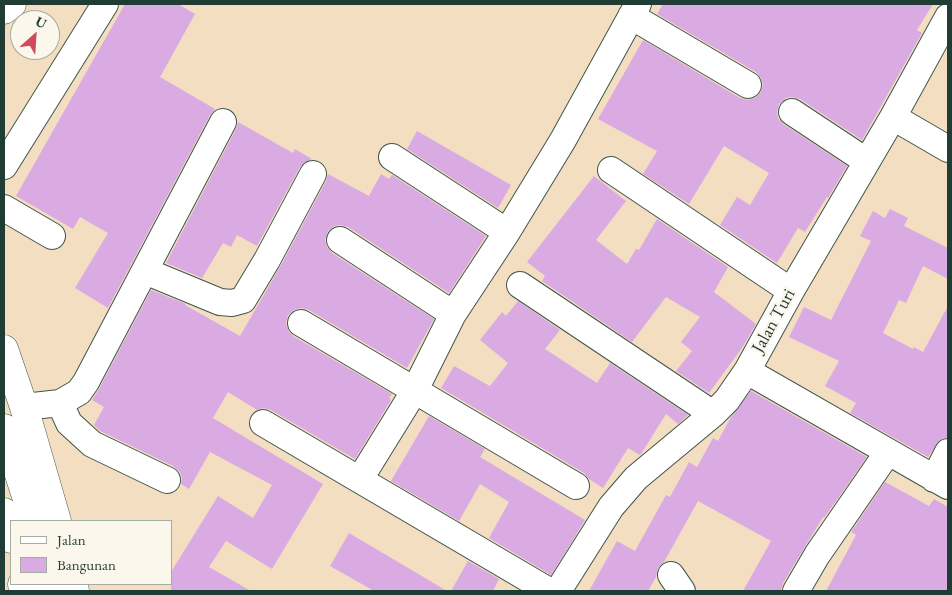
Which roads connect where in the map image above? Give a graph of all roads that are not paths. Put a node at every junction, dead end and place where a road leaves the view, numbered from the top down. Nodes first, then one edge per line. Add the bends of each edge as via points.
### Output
1 (12, 4) edge
2 (105, 4) edge
3 (4, 10) edge
4 (635, 10) edge
5 (948, 17) edge
6 (748, 85) dead end
7 (792, 112) dead end
8 (893, 117) junction
9 (223, 122) dead end
10 (948, 149) edge
11 (392, 157) dead end
12 (866, 161) junction
13 (4, 166) edge
14 (611, 170) dead end
15 (313, 174) dead end
16 (4, 208) edge
17 (507, 232) junction
18 (52, 236) dead end
19 (340, 240) dead end
20 (145, 272) junction
21 (520, 285) dead end
22 (791, 291) junction
23 (453, 314) junction
24 (301, 323) dead end
25 (4, 349) edge
26 (747, 371) junction
27 (415, 390) junction
28 (60, 403) junction
29 (24, 408) junction
30 (713, 414) junction
31 (263, 423) dead end
32 (4, 428) edge
33 (888, 452) junction
34 (948, 452) edge
35 (360, 478) junction
36 (167, 480) dead end
37 (941, 482) edge
38 (576, 486) dead end
39 (4, 512) edge
40 (34, 520) edge
41 (57, 520) edge
42 (10, 535) edge
43 (512, 582) edge
44 (549, 591) edge
45 (558, 591) edge
46 (796, 591) edge

1 - 3 highway
2 - 13 street
4 - 6 street
4 - 17 street via 563,140
5 - 8 street, Jalan Turi
7 - 12 street
8 - 10 street
8 - 12 street, Jalan Turi
9 - 20 street
11 - 17 street
12 - 22 street, Jalan Turi
14 - 22 street
15 - 20 street via 243,300 220,302
16 - 18 street
17 - 23 street
19 - 23 street
20 - 28 street via 86,382 79,392
21 - 30 street
22 - 26 street, Jalan Turi
23 - 27 street
24 - 27 street
25 - 29 highway
26 - 30 street, Jalan Turi
26 - 33 street
27 - 35 street
27 - 38 street
28 - 29 street
28 - 36 street via 69,423 92,444
29 - 41 highway
30 - 45 street, Jalan Turi via 629,485 611,507
31 - 35 street
32 - 40 highway
33 - 37 street
33 - 46 street
34 - 37 street
35 - 43 street
39 - 42 highway
43 - 44 street

